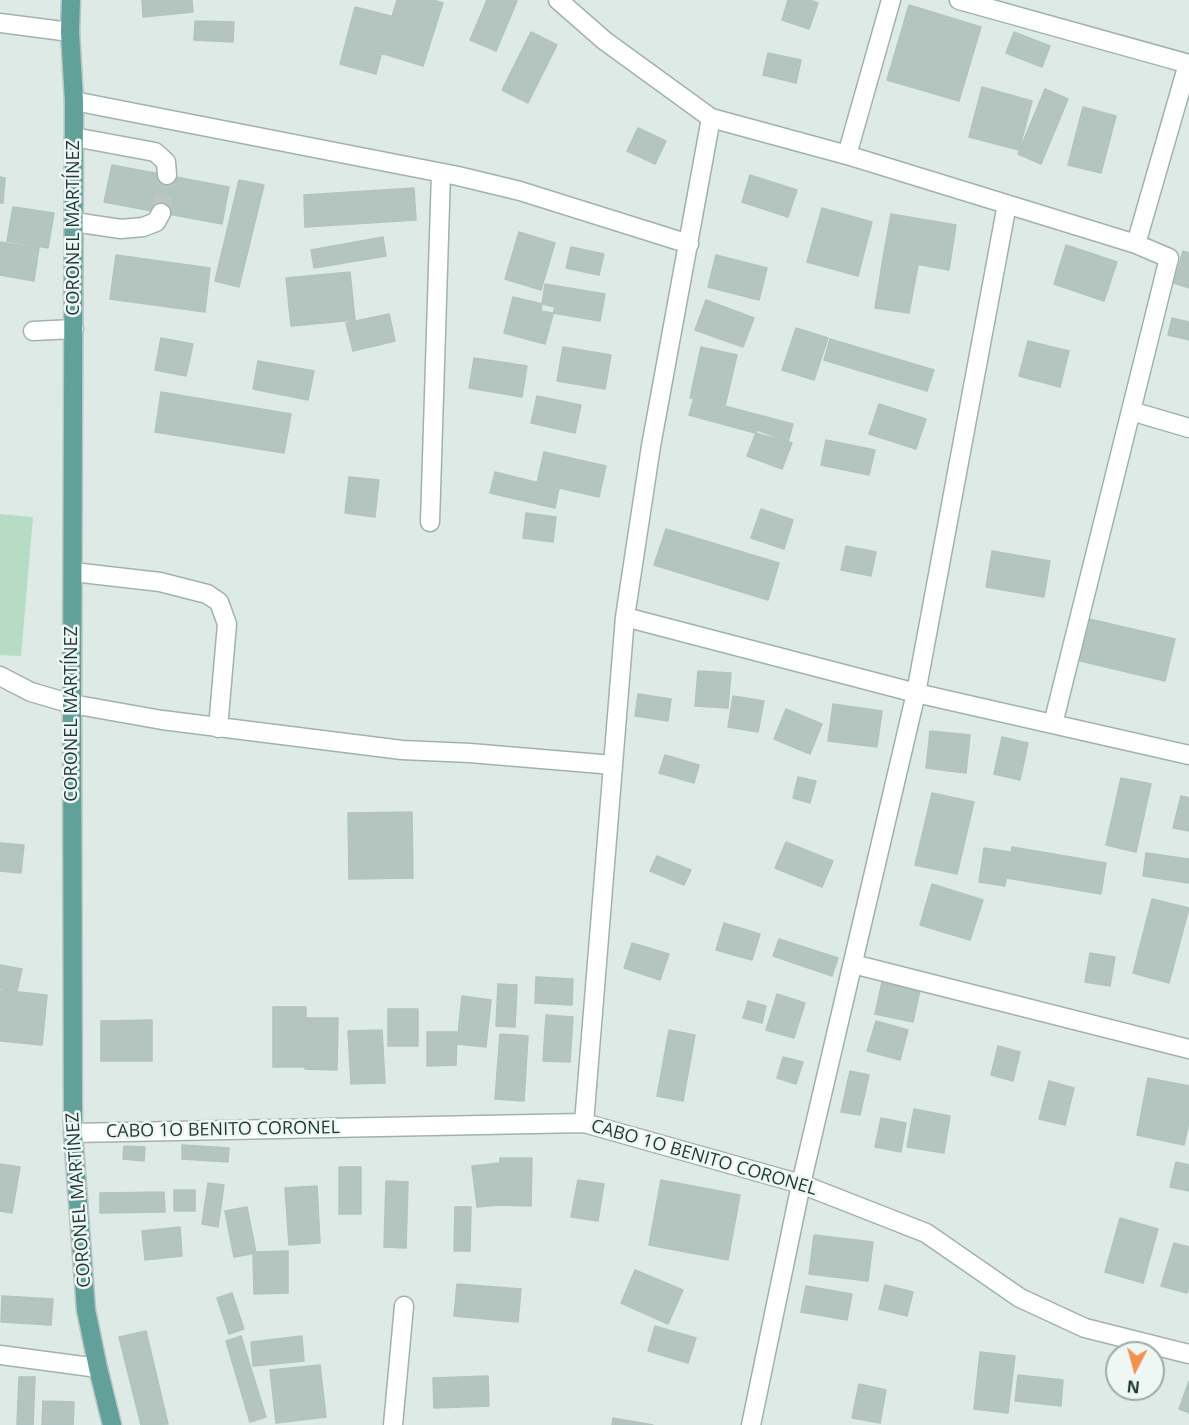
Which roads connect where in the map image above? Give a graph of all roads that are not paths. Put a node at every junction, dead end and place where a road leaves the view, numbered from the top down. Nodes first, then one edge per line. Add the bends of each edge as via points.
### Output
1 (71, 0) edge
2 (558, 0) edge
3 (891, 0) edge
4 (959, 0) edge
5 (0, 23) edge
6 (70, 32) junction
7 (1189, 64) edge
8 (74, 101) junction
9 (711, 118) junction
10 (74, 137) junction
11 (847, 155) junction
12 (441, 173) junction
13 (167, 175) tunnel mouth
14 (1007, 204) junction
15 (161, 213) dead end
16 (74, 222) junction
17 (689, 244) junction
18 (1136, 244) junction
19 (74, 329) junction
20 (33, 331) dead end
21 (1131, 411) junction
22 (1189, 428) edge
23 (430, 522) dead end
24 (73, 572) junction
25 (625, 618) junction
26 (0, 676) edge
27 (916, 693) junction
28 (72, 704) junction
29 (1053, 724) junction
30 (218, 728) junction
31 (1189, 755) edge
32 (613, 765) junction
33 (853, 964) junction
34 (1189, 1049) edge
35 (584, 1124) junction
36 (73, 1133) junction
37 (801, 1184) junction
38 (404, 1306) dead end
39 (1189, 1353) edge
40 (0, 1355) edge
41 (98, 1368) junction
42 (112, 1425) edge
43 (393, 1425) edge
44 (751, 1425) edge

1 - 6 main road, CORONEL MARTÍNEZ
2 - 9 street via 605,41
3 - 11 street
4 - 7 street
5 - 6 street
6 - 8 main road, CORONEL MARTÍNEZ
7 - 18 street
8 - 10 main road, CORONEL MARTÍNEZ
8 - 12 street
9 - 11 street
9 - 17 street
10 - 13 street via 155,152 166,162
10 - 16 main road, CORONEL MARTÍNEZ
11 - 14 street
12 - 17 street via 520,190
12 - 23 street
14 - 18 street
14 - 27 street
15 - 16 street via 156,222 143,227 121,229
16 - 19 main road, CORONEL MARTÍNEZ
17 - 25 street via 651,446
18 - 21 street via 1169,258
19 - 20 street
19 - 24 main road, CORONEL MARTÍNEZ
21 - 22 street
21 - 29 street
24 - 28 main road, CORONEL MARTÍNEZ
24 - 30 street via 160,582 207,594 219,602 227,624
25 - 27 street
25 - 32 street
26 - 28 street via 31,692
27 - 29 street
27 - 33 street
28 - 30 street
28 - 36 main road, CORONEL MARTÍNEZ
29 - 31 street
30 - 32 street via 402,750
32 - 35 street
33 - 34 street
33 - 37 street
35 - 36 street, CABO 1O BENITO CORONEL
35 - 37 street, CABO 1O BENITO CORONEL
36 - 41 main road, CORONEL MARTÍNEZ via 86,1310
37 - 39 street, CABO 1O BENITO CORONEL via 926,1233 1020,1298 1085,1328
37 - 44 street
38 - 43 street
40 - 41 street
41 - 42 main road, CORONEL MARTÍNEZ

